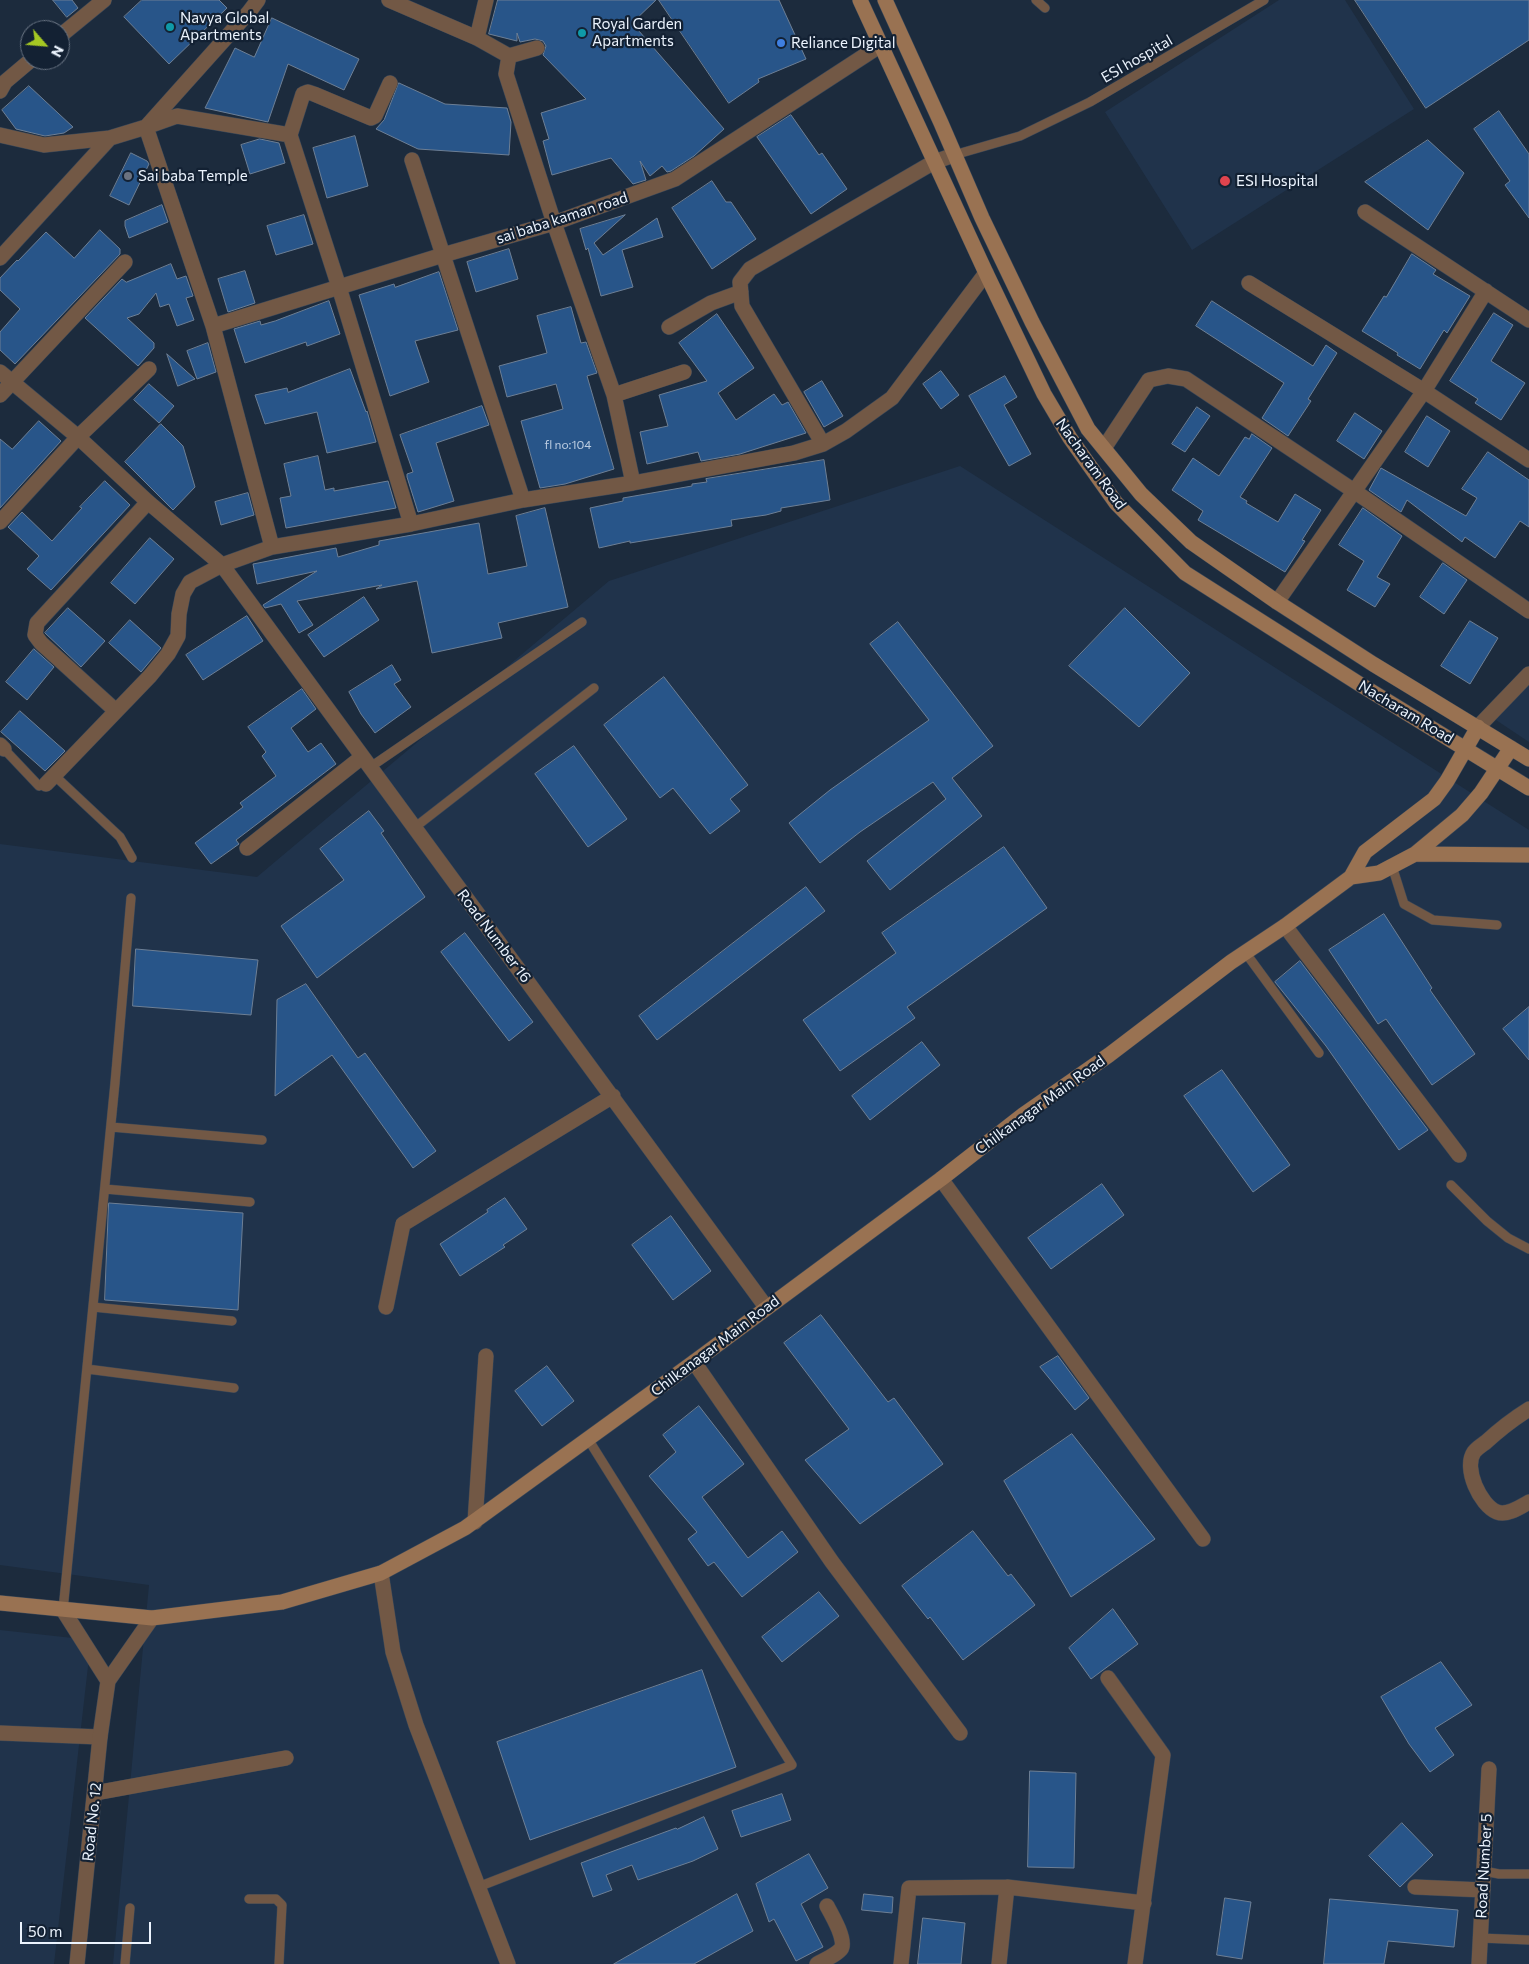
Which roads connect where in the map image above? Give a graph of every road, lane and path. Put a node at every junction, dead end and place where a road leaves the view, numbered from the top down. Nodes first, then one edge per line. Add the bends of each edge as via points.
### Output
1 (104, 0) edge
2 (258, 0) edge
3 (389, 0) edge
4 (486, 0) edge
5 (860, 0) edge
6 (885, 0) edge
7 (1036, 0) edge
8 (1264, 0) edge
9 (1045, 8) dead end
10 (70, 28) edge
11 (477, 38) junction
12 (881, 45) junction
13 (537, 48) dead end
14 (509, 56) junction
15 (20, 70) edge
16 (390, 83) dead end
17 (2, 84) edge
18 (146, 126) junction
19 (0, 135) edge
20 (290, 135) junction
21 (110, 138) junction
22 (954, 155) junction
23 (412, 160) dead end
24 (934, 162) junction
25 (1365, 212) dead end
26 (554, 223) junction
27 (443, 255) junction
28 (0, 258) edge
29 (125, 262) dead end
30 (986, 273) junction
31 (1249, 283) dead end
32 (339, 287) junction
33 (1486, 291) junction
34 (740, 292) junction
35 (1529, 320) edge
36 (213, 326) junction
37 (669, 328) dead end
38 (149, 369) dead end
39 (0, 372) edge
40 (684, 372) dead end
41 (12, 384) junction
42 (1424, 391) junction
43 (0, 395) edge
44 (614, 395) junction
45 (78, 437) junction
46 (823, 444) junction
47 (1104, 448) junction
48 (1529, 460) edge
49 (634, 483) junction
50 (1354, 491) junction
51 (523, 500) junction
52 (148, 502) junction
53 (0, 522) edge
54 (411, 524) junction
55 (272, 547) junction
56 (222, 565) junction
57 (1277, 602) junction
58 (1529, 611) edge
59 (582, 622) dead end
60 (1529, 674) edge
61 (594, 688) dead end
62 (116, 711) junction
63 (1478, 726) junction
64 (2, 747) edge
65 (1464, 748) junction
66 (1511, 748) junction
67 (1529, 759) edge
68 (366, 763) junction
69 (1498, 768) junction
70 (50, 780) junction
71 (1529, 788) edge
72 (414, 828) junction
73 (247, 848) dead end
74 (1415, 854) junction
75 (1529, 855) edge
76 (132, 858) dead end
77 (1392, 866) junction
78 (1351, 877) junction
79 (131, 898) dead end
80 (1497, 925) dead end
81 (1285, 926) junction
82 (1246, 952) junction
83 (1319, 1053) dead end
84 (613, 1096) junction
85 (111, 1127) junction
86 (262, 1140) dead end
87 (1459, 1155) dead end
88 (941, 1179) junction
89 (1451, 1185) dead end
90 (105, 1189) junction
91 (250, 1202) dead end
92 (1529, 1248) edge
93 (93, 1307) junction
94 (386, 1307) dead end
95 (766, 1307) junction
96 (232, 1321) dead end
97 (486, 1356) dead end
98 (694, 1362) junction
99 (87, 1369) junction
100 (234, 1388) dead end
101 (1529, 1408) edge
102 (588, 1439) junction
103 (1529, 1502) edge
104 (475, 1522) junction
105 (1203, 1539) dead end
106 (381, 1573) junction
107 (0, 1603) edge
108 (64, 1610) junction
109 (152, 1618) junction
110 (1108, 1678) dead end
111 (108, 1680) junction
112 (0, 1733) edge
113 (960, 1733) dead end
114 (100, 1737) junction
115 (286, 1758) dead end
116 (1489, 1768) dead end
117 (95, 1793) junction
118 (1484, 1871) junction
119 (1529, 1874) edge
120 (1415, 1886) dead end
121 (478, 1887) junction
122 (1007, 1887) junction
123 (1483, 1890) junction
124 (249, 1899) dead end
125 (1144, 1903) junction
126 (827, 1906) dead end
127 (130, 1908) dead end
128 (1480, 1938) junction
129 (1529, 1940) edge
130 (77, 1964) edge
131 (125, 1964) edge
132 (279, 1964) edge
133 (508, 1964) edge
134 (817, 1964) edge
135 (901, 1964) edge
136 (999, 1964) edge
137 (1135, 1964) edge
138 (1479, 1964) edge

1 - 10 street
2 - 18 street
3 - 11 street
4 - 11 street
5 - 12 main road, Nacharam Road
6 - 22 main road, Nacharam Road
7 - 9 lane
8 - 22 lane, ESI hospital via 1090,102 1020,136
11 - 14 street
12 - 24 main road, Nacharam Road
12 - 26 street, sai baba kaman road via 675,179
13 - 14 street
14 - 26 street via 506,74
15 - 17 street
16 - 20 street via 371,118 314,94 303,94
18 - 20 street via 177,116
18 - 21 street
18 - 36 street
19 - 21 street via 44,145
20 - 32 street
21 - 28 street
22 - 24 street
22 - 47 main road, Nacharam Road via 1032,322 1088,429
23 - 27 street
24 - 30 main road, Nacharam Road
24 - 34 street via 750,269 740,282
25 - 33 street
26 - 27 street, sai baba kaman road
26 - 44 street
27 - 32 street, sai baba kaman road
27 - 51 street
29 - 41 street
30 - 46 street via 892,398
30 - 65 main road, Nacharam Road via 1044,394 1070,438 1116,503 1186,573
31 - 42 street
32 - 36 street, sai baba kaman road
32 - 54 street
33 - 35 street
33 - 42 street
34 - 37 street via 711,303
34 - 46 street via 742,306
36 - 55 street
38 - 45 street
39 - 41 street, Road Number 16
40 - 44 street
41 - 43 street
41 - 45 street, Road Number 16
42 - 48 street
42 - 50 street
44 - 49 street
45 - 52 street, Road Number 16
45 - 53 street
46 - 49 street via 794,453
47 - 50 street via 1149,380 1168,376 1186,380
47 - 57 main road, Nacharam Road via 1141,494 1191,542
49 - 51 street
50 - 57 street
50 - 58 street
51 - 54 street
52 - 56 street, Road Number 16
52 - 62 street via 37,623 35,635
54 - 55 street
55 - 56 street
56 - 62 street via 190,582 180,607 178,636 168,654
56 - 68 street, Road Number 16
57 - 63 main road, Nacharam Road
59 - 68 lane
60 - 63 street
61 - 72 lane
62 - 70 street
63 - 65 main road
63 - 66 main road, Nacharam Road
64 - 70 lane via 39,786
65 - 69 main road, Nacharam Road
65 - 78 main road via 1434,799 1365,852
66 - 67 main road, Nacharam Road
66 - 69 main road
68 - 72 street, Road Number 16
68 - 73 street
69 - 71 main road, Nacharam Road
69 - 74 main road via 1462,814
70 - 76 lane via 120,837
72 - 84 street, Road Number 16
74 - 75 main road
74 - 77 main road
77 - 78 main road via 1380,873
77 - 80 lane via 1404,904 1433,920
78 - 81 main road, Chilkanagar Main Road
79 - 85 lane
81 - 82 main road, Chilkanagar Main Road
81 - 87 street
82 - 83 lane
82 - 88 main road, Chilkanagar Main Road
84 - 94 street via 403,1224
84 - 95 street, Road Number 16
85 - 86 lane
85 - 90 lane
88 - 95 main road, Chilkanagar Main Road
88 - 105 street
89 - 92 lane via 1508,1238
90 - 91 lane
90 - 93 lane
93 - 96 lane
93 - 99 lane
95 - 98 main road, Chilkanagar Main Road
97 - 104 street
98 - 102 main road, Chilkanagar Main Road
98 - 113 street via 832,1562
99 - 100 lane
99 - 108 lane
101 - 103 street via 1474,1452 1469,1465 1478,1492 1497,1512 1505,1513
102 - 104 main road, Chilkanagar Main Road
102 - 121 lane via 792,1764
104 - 106 main road, Chilkanagar Main Road
106 - 109 main road, Chilkanagar Main Road via 282,1602
106 - 121 street via 393,1652 416,1725
107 - 108 main road, Chilkanagar Main Road
108 - 109 main road, Chilkanagar Main Road
108 - 111 street
109 - 111 street
110 - 125 street via 1163,1755
111 - 114 street, Road No. 12
112 - 114 street
114 - 117 street, Road No. 12
115 - 117 street
116 - 118 street, Road Number 5
117 - 130 street, Road No. 12
118 - 119 lane
118 - 123 street, Road Number 5
120 - 123 street
121 - 133 street
122 - 125 street
122 - 135 street via 910,1888
122 - 136 street
123 - 128 street, Road Number 5
124 - 132 lane via 276,1899 282,1905
125 - 137 street
126 - 134 street via 843,1945 835,1954
127 - 131 lane
128 - 129 lane
128 - 138 street, Road Number 5

